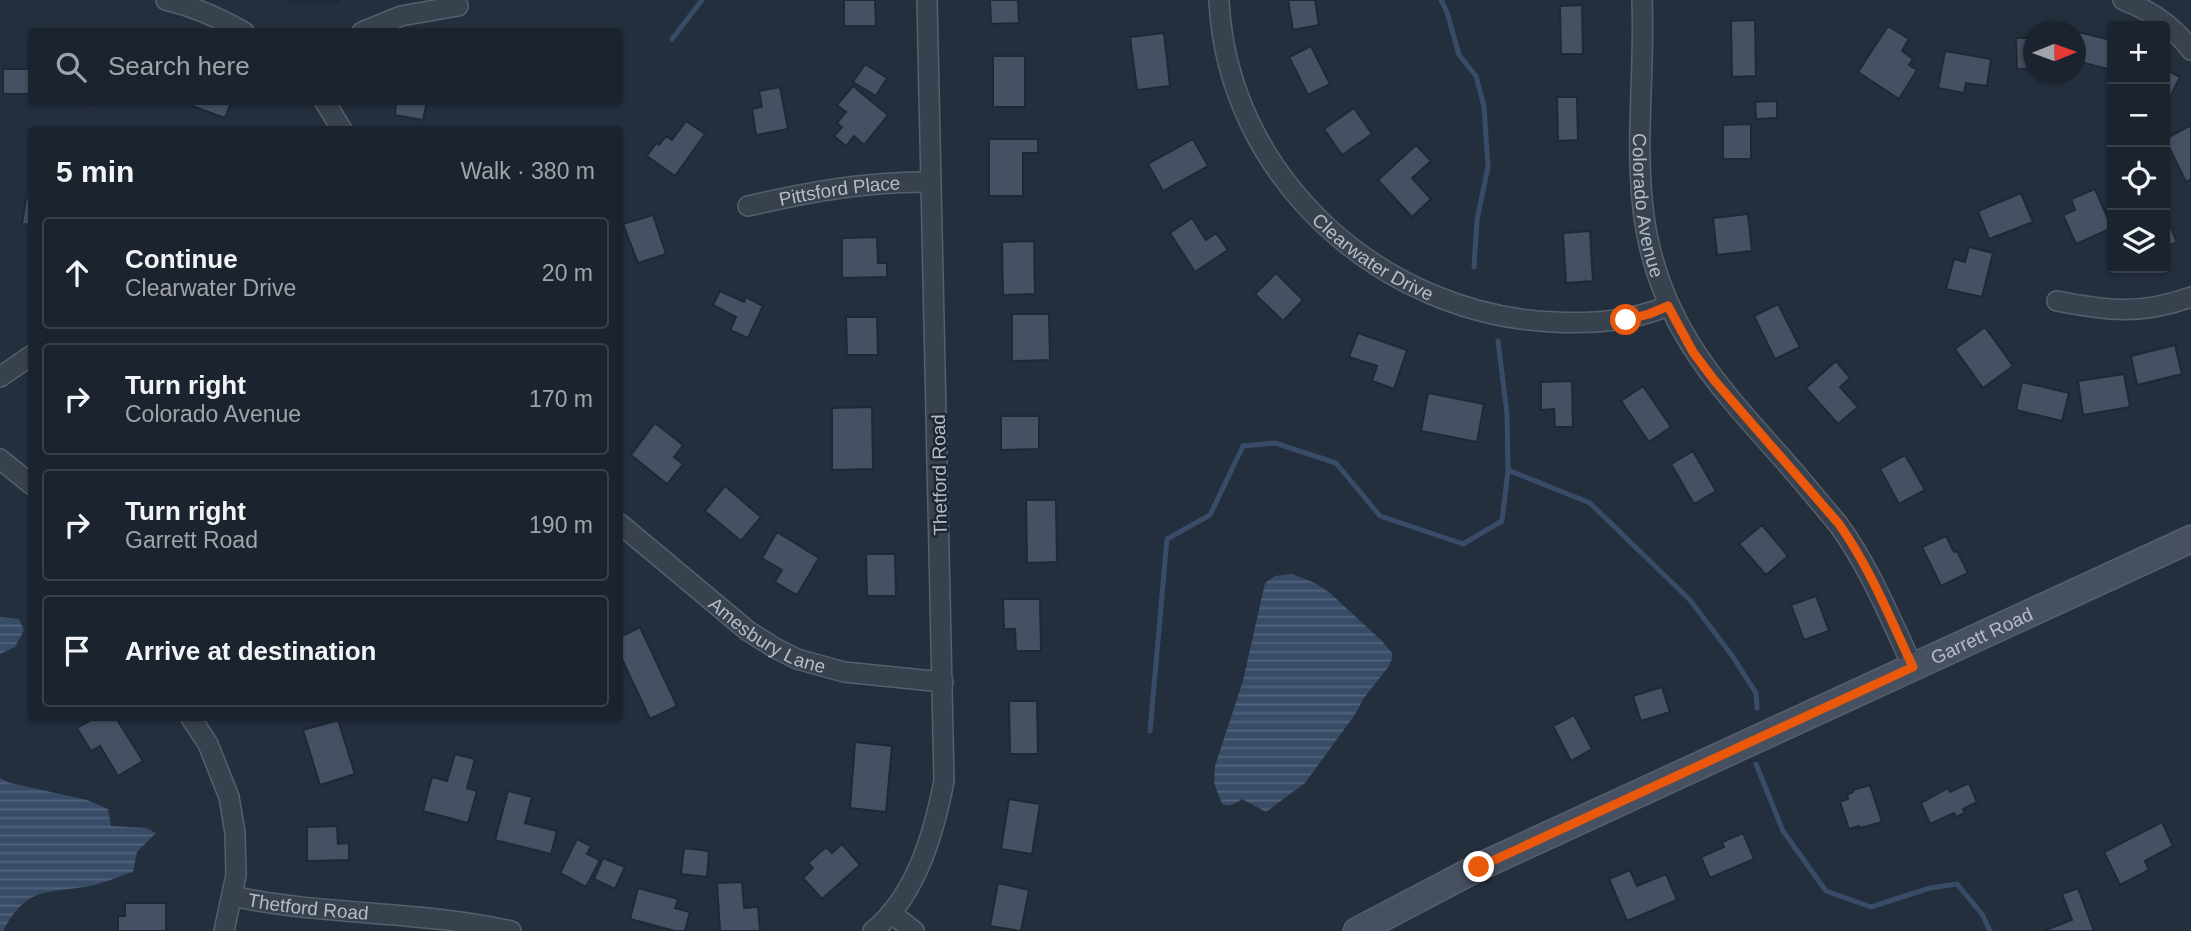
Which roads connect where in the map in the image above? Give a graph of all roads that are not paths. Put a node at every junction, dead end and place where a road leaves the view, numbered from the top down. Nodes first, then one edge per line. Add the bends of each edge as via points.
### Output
1 (166, 0) edge
2 (927, 0) edge
3 (1219, 0) edge
4 (1642, 0) edge
5 (2123, 0) edge
6 (458, 6) dead end
7 (237, 28) edge
8 (372, 28) edge
9 (2191, 50) edge
10 (328, 105) edge
11 (340, 126) edge
12 (931, 182) junction
13 (748, 206) dead end
14 (2191, 297) edge
15 (2057, 301) dead end
16 (1668, 306) junction
17 (28, 358) edge
18 (0, 377) edge
19 (0, 459) edge
20 (28, 482) edge
21 (623, 527) edge
22 (2191, 539) edge
23 (1913, 667) junction
24 (943, 682) junction
25 (193, 721) edge
26 (232, 896) junction
27 (891, 913) junction
28 (224, 931) edge
29 (511, 931) edge
30 (873, 931) edge
31 (914, 931) edge
32 (1357, 931) edge

1 - 7 street via 194,6
2 - 12 street, Thetford Road
3 - 16 street, Clearwater Drive via 1237,88 1278,171 1306,206 1349,246 1392,277 1480,313 1518,320 1597,323
4 - 16 street, Colorado Avenue via 1643,210
5 - 9 street via 2154,15
6 - 8 street via 401,16
10 - 11 street
12 - 13 street, Pittsford Place via 858,185
12 - 24 street, Thetford Road
14 - 15 street via 2140,311 2102,310
16 - 23 street, Colorado Avenue via 1714,380 1854,546
17 - 18 street
19 - 20 street
21 - 24 street, Amesbury Lane via 748,631 786,653 844,672
22 - 23 street, Garrett Road
23 - 32 street, Garrett Road via 1479,867
24 - 27 street, Thetford Road via 944,781 938,813 920,862
25 - 26 street via 208,744 229,797 236,875
26 - 28 street
26 - 29 street, Thetford Road via 265,904 450,920
27 - 30 street, Thetford Road
27 - 31 street

